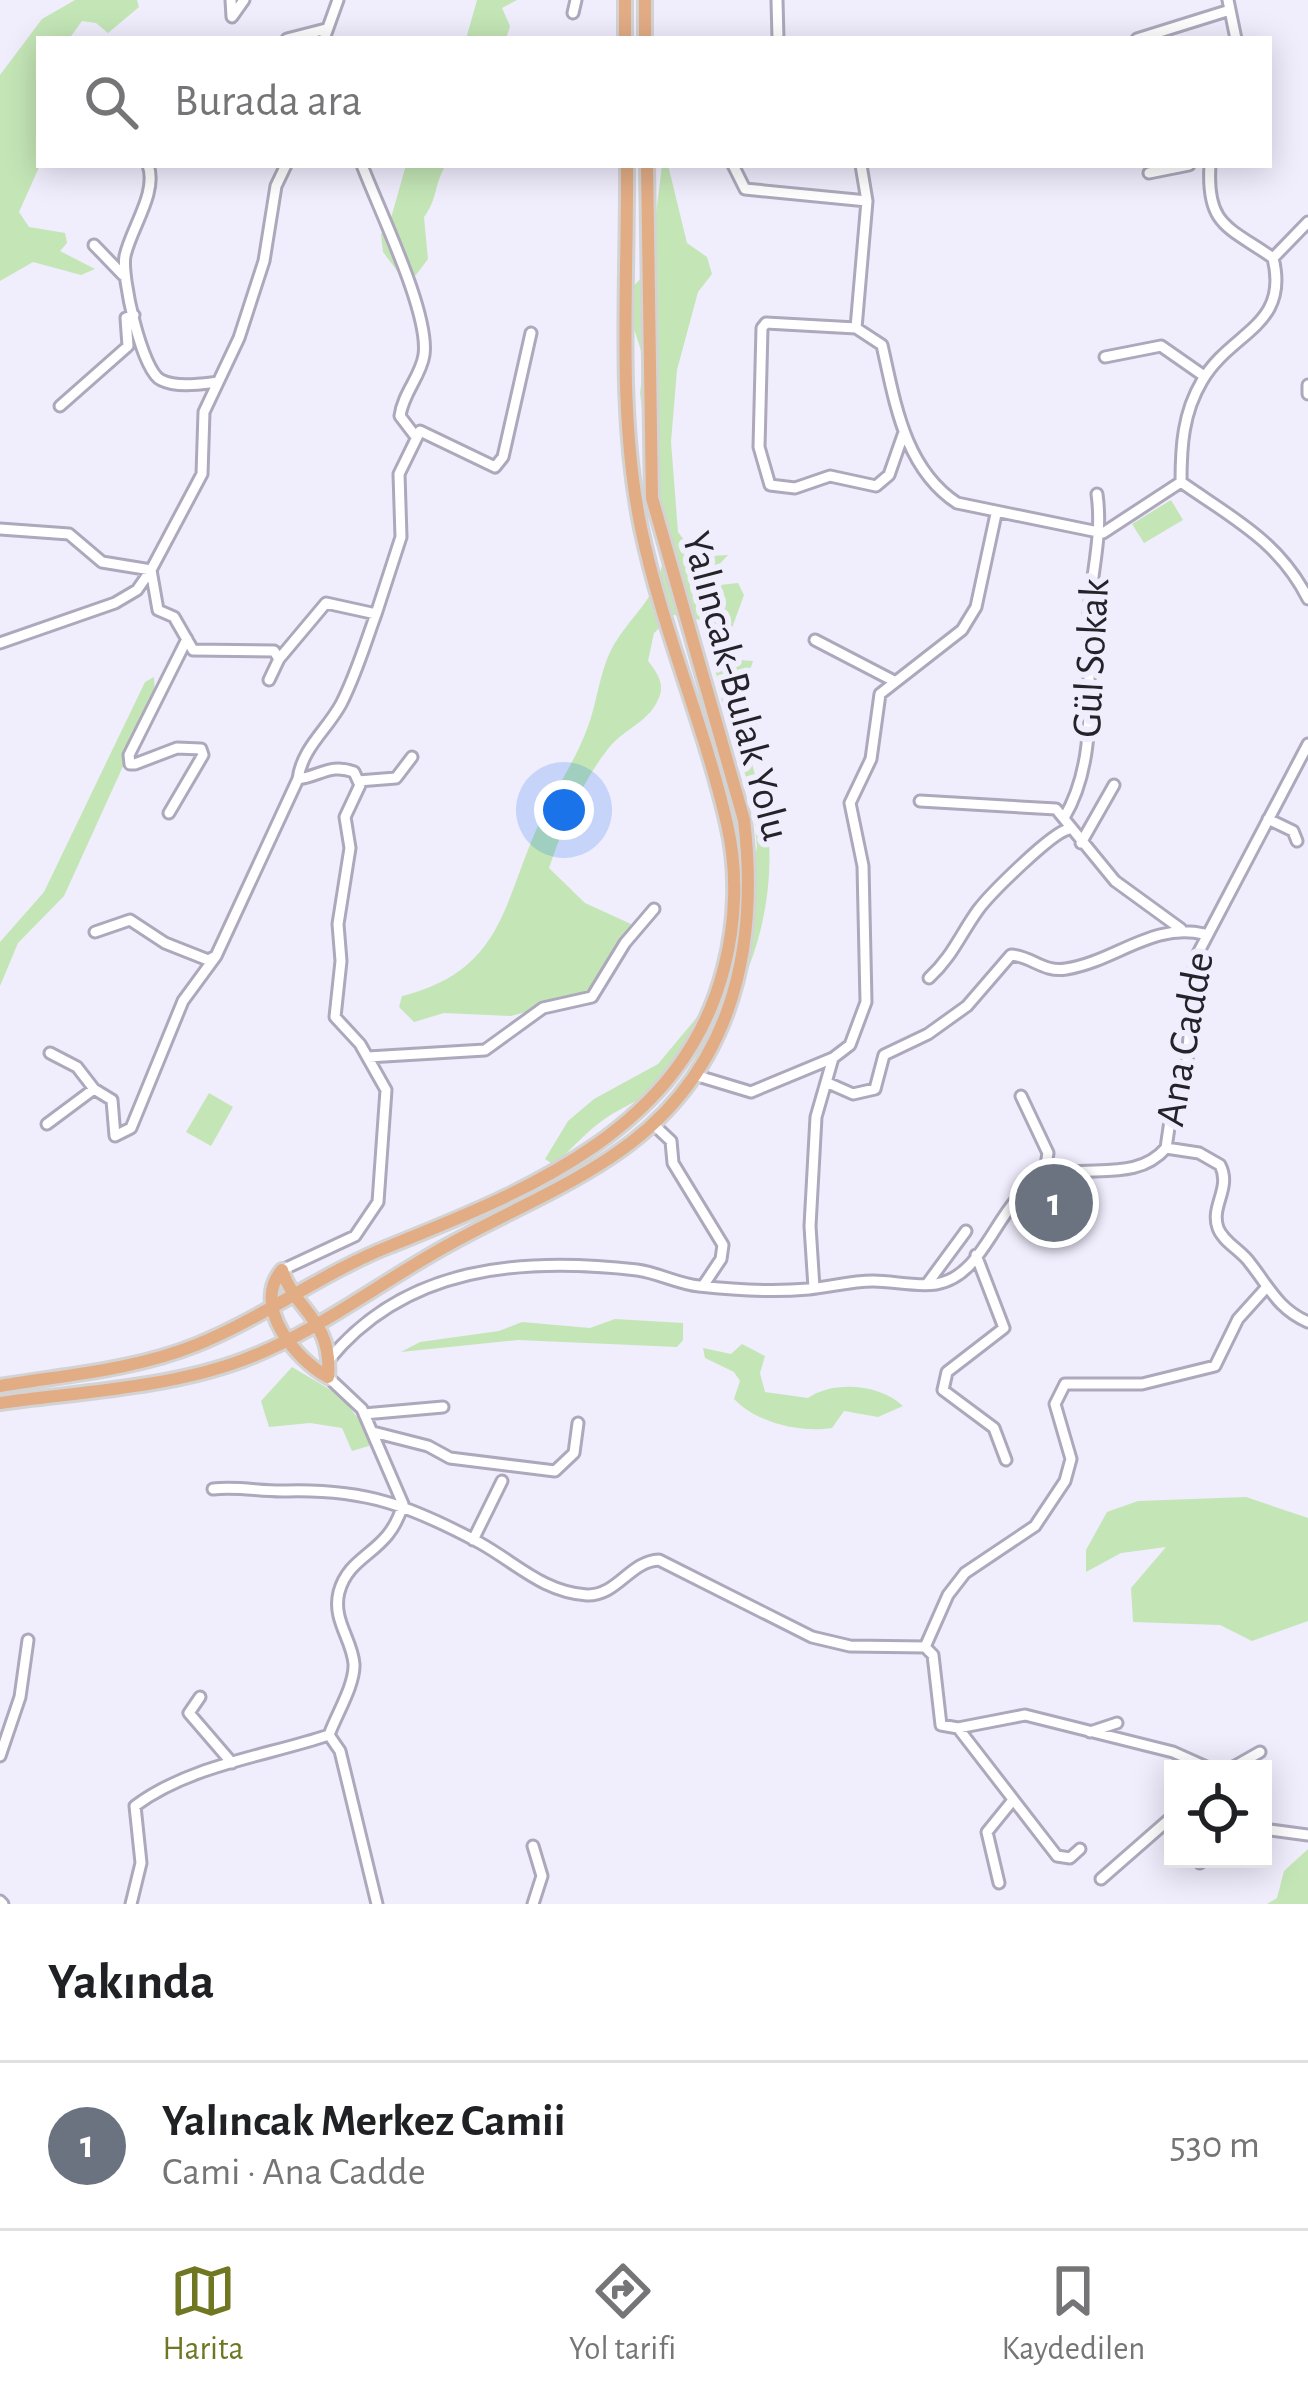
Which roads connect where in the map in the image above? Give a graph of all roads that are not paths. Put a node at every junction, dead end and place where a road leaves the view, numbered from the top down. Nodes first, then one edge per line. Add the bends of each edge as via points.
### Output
1 (231, 0) edge
2 (244, 0) edge
3 (338, 0) edge
4 (576, 0) edge
5 (625, 0) edge
6 (645, 0) edge
7 (777, 0) edge
8 (1229, 5) edge
9 (573, 13) dead end
10 (325, 34) edge
11 (625, 36) edge
12 (645, 36) edge
13 (778, 36) edge
14 (1145, 36) edge
15 (1235, 36) edge
16 (148, 168) edge
17 (284, 168) edge
18 (363, 168) edge
19 (627, 168) edge
20 (647, 168) edge
21 (735, 168) edge
22 (862, 168) edge
23 (1175, 168) edge
24 (1210, 168) edge
25 (1149, 173) dead end
26 (867, 201) junction
27 (1308, 222) edge
28 (94, 245) dead end
29 (1273, 258) junction
30 (123, 275) junction
31 (134, 315) junction
32 (856, 328) junction
33 (532, 333) dead end
34 (1105, 357) dead end
35 (1204, 376) junction
36 (218, 382) junction
37 (60, 406) dead end
38 (903, 435) junction
39 (416, 437) junction
40 (1180, 482) junction
41 (1097, 494) dead end
42 (996, 514) junction
43 (0, 529) edge
44 (1102, 533) junction
45 (151, 570) junction
46 (1308, 599) edge
47 (376, 614) junction
48 (187, 639) junction
49 (814, 640) dead end
50 (0, 643) edge
51 (279, 659) junction
52 (269, 680) dead end
53 (892, 680) junction
54 (1308, 744) edge
55 (412, 757) dead end
56 (298, 778) junction
57 (358, 781) junction
58 (1114, 785) dead end
59 (920, 801) dead end
60 (169, 813) dead end
61 (1268, 819) junction
62 (1066, 824) junction
63 (1297, 841) dead end
64 (1082, 843) junction
65 (655, 909) dead end
66 (1181, 928) junction
67 (95, 932) dead end
68 (1204, 934) junction
69 (216, 956) junction
70 (928, 979) dead end
71 (50, 1053) dead end
72 (368, 1057) junction
73 (833, 1058) junction
74 (698, 1076) junction
75 (828, 1083) junction
76 (94, 1089) junction
77 (1021, 1096) dead end
78 (47, 1124) dead end
79 (653, 1124) junction
80 (1166, 1148) junction
81 (1044, 1178) junction
82 (966, 1231) dead end
83 (976, 1255) junction
84 (282, 1270) junction
85 (927, 1284) junction
86 (703, 1286) junction
87 (814, 1288) junction
88 (1265, 1289) junction
89 (296, 1294) junction
90 (274, 1308) junction
91 (1308, 1322) edge
92 (317, 1325) junction
93 (290, 1340) junction
94 (328, 1361) junction
95 (328, 1377) junction
96 (0, 1386) edge
97 (0, 1403) edge
98 (443, 1407) dead end
99 (364, 1414) junction
100 (578, 1423) dead end
101 (373, 1432) junction
102 (1006, 1460) dead end
103 (502, 1481) dead end
104 (213, 1489) dead end
105 (404, 1504) junction
106 (473, 1540) junction
107 (28, 1640) dead end
108 (925, 1647) junction
109 (200, 1696) dead end
110 (1118, 1723) dead end
111 (958, 1728) junction
112 (1084, 1733) junction
113 (329, 1736) junction
114 (1260, 1752) dead end
115 (0, 1756) edge
116 (1191, 1760) edge
117 (1246, 1760) edge
118 (232, 1763) junction
119 (1013, 1800) junction
120 (1164, 1824) edge
121 (1272, 1829) edge
122 (1308, 1835) edge
123 (533, 1846) dead end
124 (1080, 1850) dead end
125 (1101, 1880) dead end
126 (999, 1882) dead end
127 (131, 1904) edge
128 (377, 1904) edge
129 (533, 1904) edge

1 - 2 street via 232,17
3 - 10 street
4 - 9 street
5 - 11 main road
6 - 12 main road
7 - 13 street
8 - 14 street
8 - 15 street
16 - 30 street
17 - 36 street via 264,261
18 - 39 street via 414,297 424,355 400,416
19 - 89 main road, Yalıncak-Bulak Yolu via 630,459 654,588 728,829 734,911 718,990 661,1091 598,1147
20 - 74 main road, Yalıncak-Bulak Yolu via 652,498 744,820 749,866 739,976
21 - 26 street via 746,189
22 - 26 street
23 - 25 street
24 - 29 street via 1218,219
26 - 32 street
27 - 29 street
28 - 30 street
29 - 35 street via 1276,301
30 - 31 street
31 - 36 street via 155,378
31 - 37 street via 126,318 128,346 120,356
32 - 38 street via 882,345
32 - 38 street via 761,328 762,468 770,485 795,488 830,476 875,486 889,475
33 - 39 street via 495,467 428,431
34 - 35 street via 1161,346
35 - 40 street via 1185,416
36 - 45 street via 204,412 202,474
38 - 42 street via 941,493
39 - 47 street via 399,474 401,537
40 - 44 street
40 - 46 street via 1245,521 1286,562
41 - 44 street, Gül Sokak
42 - 44 street
42 - 53 street via 962,630
43 - 45 street via 69,534 102,562
44 - 62 street, Gül Sokak via 1089,612 1088,750
45 - 48 street via 158,610 174,617
45 - 50 street via 115,603
47 - 51 street via 326,602
47 - 56 street via 338,709 311,743
48 - 51 street via 208,655 251,649
48 - 60 street via 129,755 135,764 201,748
49 - 53 street
51 - 52 street
53 - 73 street via 880,694 871,759 850,802 863,866 866,1002 850,1045
54 - 61 street, Ana Cadde
55 - 57 street via 396,778
56 - 57 street via 343,768
56 - 69 street
57 - 72 street via 345,817 350,848 335,1017
58 - 64 street
59 - 62 street via 1056,809
61 - 63 street
61 - 68 street, Ana Cadde via 1232,897
62 - 64 street
62 - 70 street via 981,905 954,955
64 - 66 street via 1115,881
65 - 72 street via 592,998 543,1008 485,1050
66 - 68 street
66 - 75 street via 1061,970 1011,955 967,1006 884,1055 875,1089 854,1094
67 - 69 street via 130,920 165,943
68 - 80 street, Ana Cadde via 1192,978 1186,1075
69 - 76 street via 183,1001 160,1067 119,1137 110,1125 112,1100
71 - 76 street
72 - 84 street via 386,1090 378,1202 364,1229
73 - 74 street via 752,1092
73 - 75 street
74 - 79 main road, Yalıncak-Bulak Yolu
75 - 87 street via 812,1157
76 - 78 street
77 - 81 street via 1048,1153
79 - 86 street via 671,1141 673,1163 723,1244
79 - 92 main road, Yalıncak-Bulak Yolu via 571,1182
80 - 81 street, Ana Cadde via 1138,1168
80 - 88 street via 1220,1165 1226,1187 1217,1226
81 - 83 street via 1020,1194
82 - 85 street
83 - 85 street via 956,1276
83 - 102 street via 1004,1328 947,1372 943,1390 994,1428
84 - 89 main road
84 - 90 main road via 273,1283
85 - 87 street via 869,1280
86 - 87 street
86 - 94 street via 636,1270 461,1273 358,1328
88 - 91 street
88 - 108 street via 1238,1319 1215,1366 1142,1384 1065,1384 1055,1404 1071,1459 1065,1481 1035,1526 965,1573
89 - 90 main road, Yalıncak-Bulak Yolu
89 - 92 main road
90 - 93 main road
90 - 96 main road, Yalıncak-Bulak Yolu via 171,1354
92 - 93 main road, Yalıncak-Bulak Yolu
92 - 94 main road
93 - 95 main road via 297,1356
93 - 97 main road, Yalıncak-Bulak Yolu via 226,1366
94 - 95 main road
95 - 99 street
98 - 99 street
99 - 101 street
100 - 101 street via 574,1454 555,1471 450,1458
101 - 105 street
103 - 106 street
104 - 105 street via 322,1489
105 - 106 street
105 - 113 street via 397,1529 358,1561 340,1592 340,1630 354,1663
106 - 108 street via 522,1575 578,1594 609,1591 659,1560 812,1637
107 - 115 street
108 - 111 street via 934,1655 941,1725
109 - 118 street via 189,1713
110 - 112 street
111 - 112 street via 1025,1715
111 - 119 street
112 - 116 street
113 - 118 street
113 - 128 street via 340,1751
114 - 117 street
118 - 127 street via 135,1806 141,1863
119 - 124 street via 1057,1856
119 - 126 street via 987,1832
120 - 125 street
121 - 122 street
123 - 129 street via 542,1876

